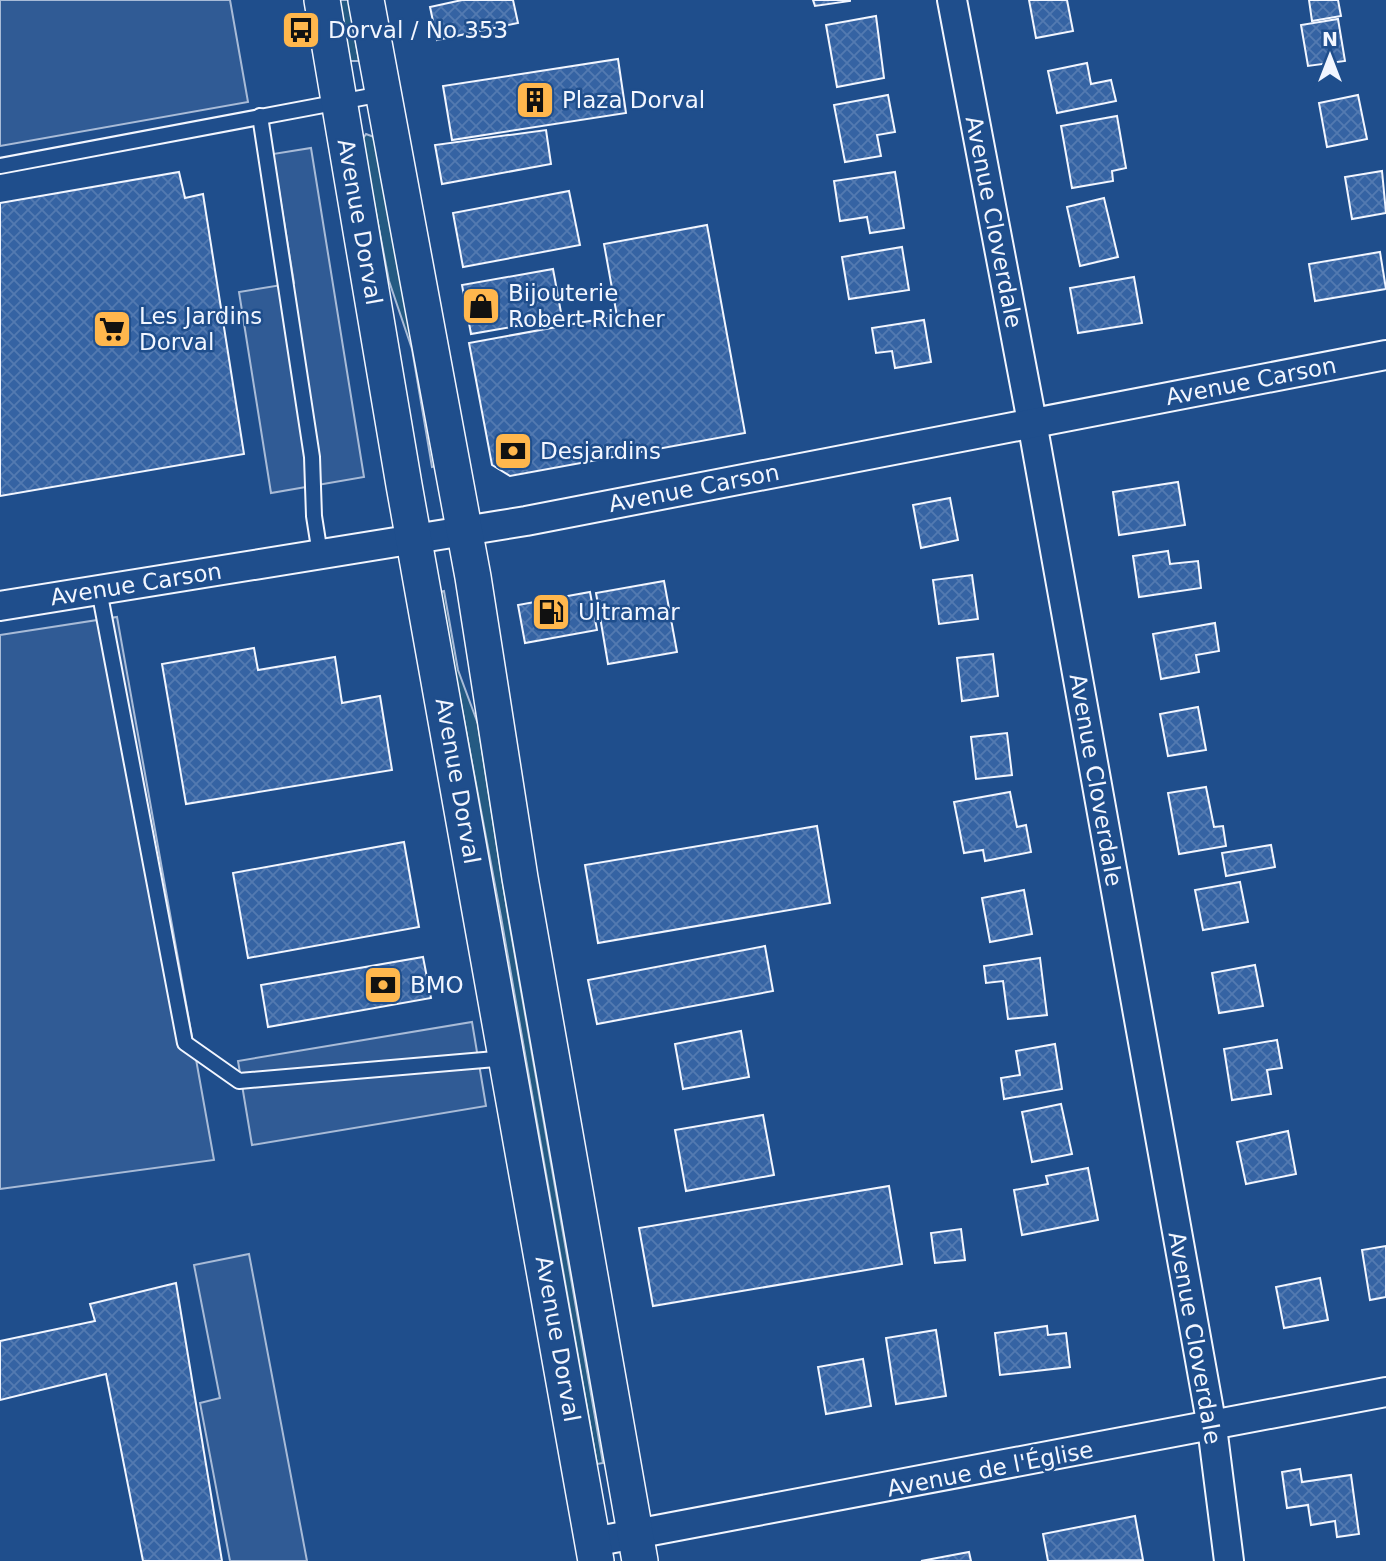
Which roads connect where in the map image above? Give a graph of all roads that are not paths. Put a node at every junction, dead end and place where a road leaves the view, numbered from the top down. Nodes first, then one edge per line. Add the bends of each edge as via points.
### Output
1 (322, 0) edge
2 (366, 0) edge
3 (952, 0) edge
4 (382, 94) junction
5 (340, 102) junction
6 (260, 117) junction
7 (0, 166) edge
8 (1386, 355) edge
9 (1032, 422) junction
10 (464, 529) junction
11 (414, 537) junction
12 (320, 554) junction
13 (99, 590) junction
14 (0, 606) edge
15 (508, 1057) junction
16 (1386, 1392) edge
17 (1212, 1427) junction
18 (638, 1548) edge
19 (595, 1552) edge
20 (1229, 1561) edge

1 - 5 street, Avenue Dorval
2 - 4 street, Avenue Dorval
3 - 9 street, Avenue Cloverdale
4 - 5 lane
4 - 10 street, Avenue Dorval
5 - 6 lane
5 - 11 street, Avenue Dorval
6 - 7 lane
6 - 12 lane via 312,457
8 - 9 street, Avenue Carson
9 - 10 street, Avenue Carson via 526,521
9 - 17 street, Avenue Cloverdale
10 - 11 street, Avenue Carson
10 - 18 street, Avenue Dorval via 520,878
11 - 12 street, Avenue Carson
11 - 15 street, Avenue Dorval
12 - 13 street, Avenue Carson
13 - 14 street, Avenue Carson
13 - 15 lane via 185,1043 239,1081
15 - 19 street, Avenue Dorval
16 - 17 street, Avenue de l'Église
17 - 18 street, Avenue de l'Église
17 - 20 street, Avenue Cloverdale
18 - 19 street, Avenue de l'Église

